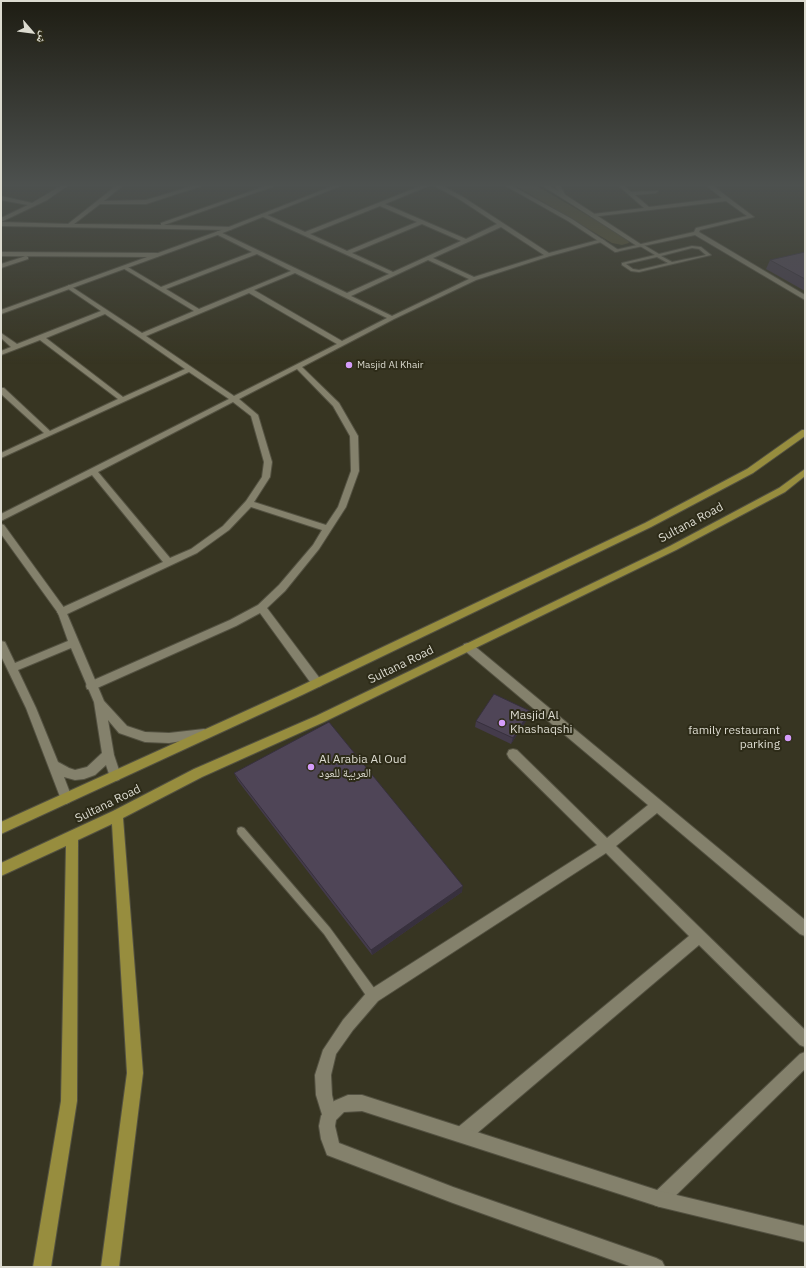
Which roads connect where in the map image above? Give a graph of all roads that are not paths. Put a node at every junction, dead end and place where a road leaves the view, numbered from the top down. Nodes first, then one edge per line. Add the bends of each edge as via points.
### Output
1 (184, 245) edge
2 (243, 245) edge
3 (329, 245) edge
4 (366, 245) edge
5 (457, 245) edge
6 (533, 245) edge
7 (586, 245) edge
8 (608, 245) edge
9 (640, 245) joint
10 (716, 245) edge
11 (257, 252) junction
12 (347, 253) junction
13 (1, 254) edge
14 (35, 254) junction
15 (157, 255) junction
16 (548, 255) junction
17 (657, 255) junction
18 (428, 258) junction
19 (672, 264) junction
20 (1, 266) edge
21 (124, 267) junction
22 (295, 271) junction
23 (394, 274) junction
24 (474, 279) junction
25 (69, 288) junction
26 (161, 289) junction
27 (249, 290) junction
28 (346, 296) junction
29 (805, 298) edge
30 (1, 312) edge
31 (105, 312) junction
32 (199, 312) junction
33 (392, 318) junction
34 (1, 335) edge
35 (142, 336) junction
36 (41, 337) junction
37 (342, 344) junction
38 (16, 347) junction
39 (1, 353) edge
40 (298, 366) junction
41 (190, 369) junction
42 (1, 390) edge
43 (234, 399) junction
44 (123, 400) junction
45 (805, 432) edge
46 (49, 434) junction
47 (1, 456) edge
48 (93, 471) junction
49 (805, 472) edge
50 (249, 503) junction
51 (1, 518) edge
52 (1, 527) edge
53 (328, 529) junction
54 (169, 563) junction
55 (261, 608) junction
56 (62, 612) junction
57 (74, 643) junction
58 (1, 645) edge
59 (468, 647) junction
60 (12, 668) junction
61 (317, 683) junction
62 (91, 686) junction
63 (99, 702) junction
64 (206, 734) junction
65 (512, 754) dead end
66 (108, 755) junction
67 (55, 766) junction
68 (115, 776) junction
69 (66, 798) junction
70 (657, 805) junction
71 (117, 815) junction
72 (1, 828) edge
73 (241, 831) dead end
74 (72, 836) junction
75 (606, 846) junction
76 (1, 870) edge
77 (805, 929) edge
78 (699, 936) junction
79 (373, 996) junction
80 (805, 1040) edge
81 (805, 1059) edge
82 (329, 1116) junction
83 (463, 1134) junction
84 (660, 1199) junction
85 (805, 1234) edge
86 (42, 1267) edge
87 (110, 1267) edge
88 (656, 1267) edge

1 - 15 street
2 - 11 street
3 - 12 street
4 - 12 street
5 - 18 street
6 - 16 street
7 - 16 street
8 - 9 street via 617,251
9 - 17 lane
10 - 29 street
11 - 22 street
11 - 26 street
12 - 23 street
13 - 14 street
14 - 15 street
14 - 20 street
15 - 21 street
16 - 24 street
17 - 19 lane
17 - 19 lane via 623,264 636,271
17 - 19 lane via 692,247 700,248 708,254
18 - 23 street
18 - 24 street
21 - 25 street
21 - 26 street
22 - 27 street
22 - 28 street
23 - 28 street
24 - 33 street
25 - 30 street
25 - 31 street
26 - 32 street
27 - 32 street
27 - 37 street
28 - 33 street
31 - 35 street
31 - 36 street
32 - 35 street
33 - 37 street
34 - 38 street
35 - 41 street
36 - 38 street
36 - 44 street
37 - 40 street
38 - 39 street
40 - 43 street
40 - 53 street via 336,405 354,436 355,471 342,507
41 - 43 street
41 - 44 street
42 - 46 street
43 - 48 street
43 - 50 street via 254,415 268,462 266,477
44 - 46 street
45 - 61 main road, Sultana Road via 750,471 648,524
46 - 47 street
48 - 51 street
48 - 54 street
49 - 59 main road, Sultana Road via 782,490 673,548
50 - 53 street
50 - 54 street via 226,528 194,551
52 - 56 street
53 - 55 street via 282,588
54 - 56 street
55 - 61 street
55 - 62 street
56 - 57 street
57 - 60 street
57 - 62 street
58 - 60 street
59 - 70 street
59 - 71 main road, Sultana Road via 320,719 198,773
60 - 67 street
61 - 64 main road, Sultana Road
62 - 63 street
63 - 64 street via 123,730 145,737 169,738
63 - 66 street
64 - 68 main road, Sultana Road
65 - 75 street
66 - 67 street via 84,774 66,773
66 - 68 street
67 - 69 street
68 - 69 main road, Sultana Road
69 - 72 main road, Sultana Road
70 - 75 street
70 - 77 street
71 - 74 main road, Sultana Road
71 - 87 main road via 135,1073
73 - 79 lane via 327,931
74 - 76 main road, Sultana Road
74 - 86 main road via 69,1101
75 - 78 street
75 - 79 street
78 - 80 street
78 - 83 street
79 - 82 street via 330,1050 323,1075
81 - 84 street
82 - 83 street via 339,1106 362,1103
82 - 88 street via 327,1126 332,1149
83 - 84 street
84 - 85 street

